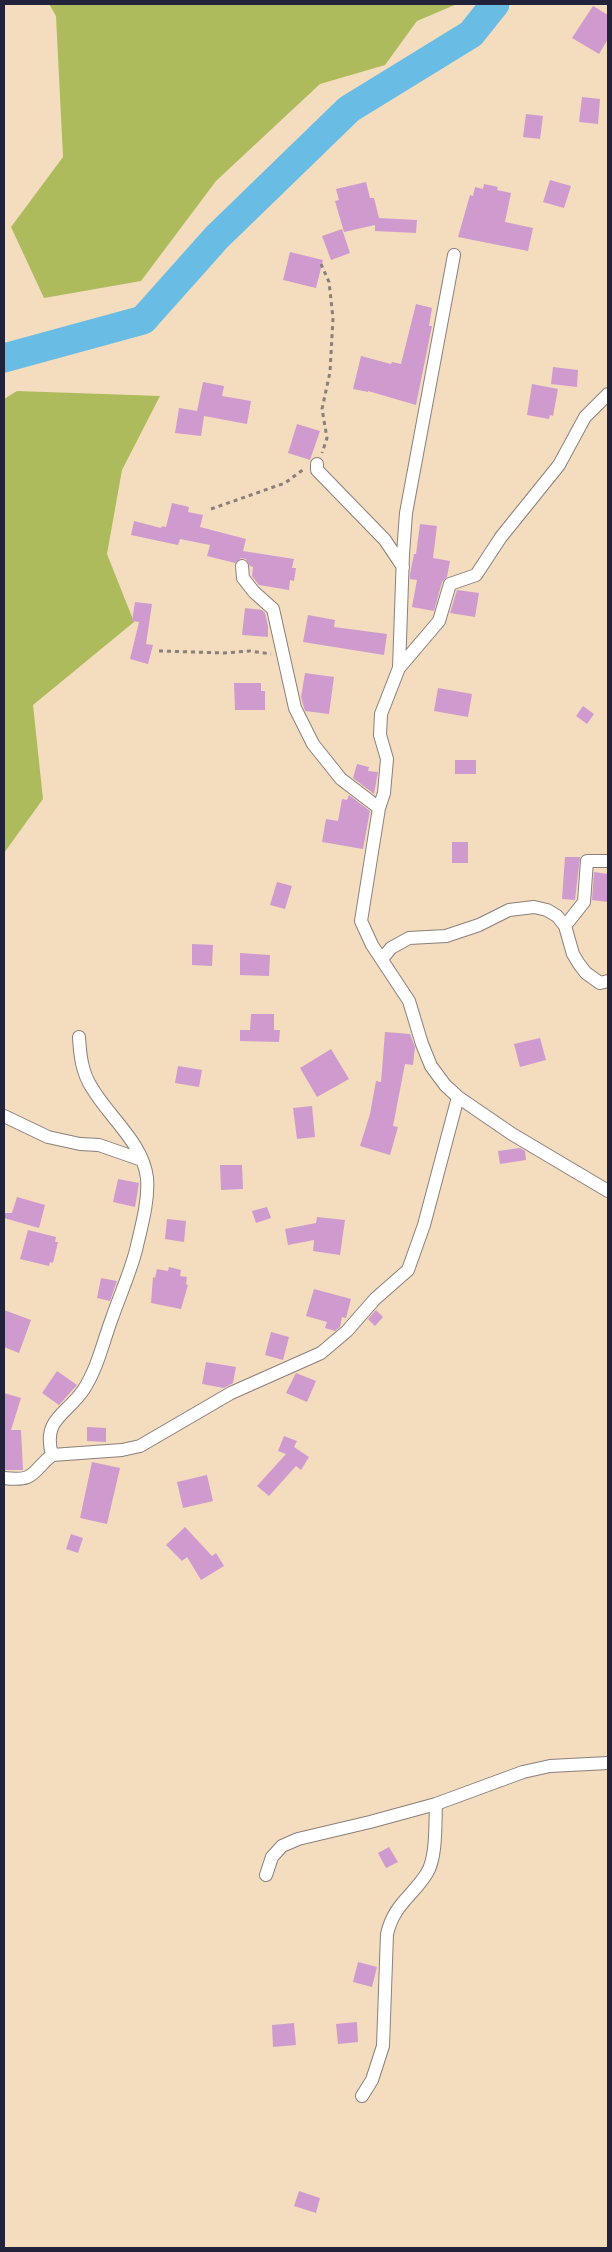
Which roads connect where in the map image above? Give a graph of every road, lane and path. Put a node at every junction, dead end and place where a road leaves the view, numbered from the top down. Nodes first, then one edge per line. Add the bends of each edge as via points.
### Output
1 (454, 255) dead end
2 (321, 264) dead end
3 (608, 394) edge
4 (317, 464) junction
5 (212, 509) dead end
6 (242, 566) dead end
7 (403, 567) junction
8 (159, 652) dead end
9 (284, 655) junction
10 (399, 668) junction
11 (379, 808) junction
12 (608, 861) edge
13 (565, 926) junction
14 (382, 959) junction
15 (608, 981) edge
16 (79, 1037) dead end
17 (458, 1098) junction
18 (4, 1116) edge
19 (142, 1160) junction
20 (608, 1191) edge
21 (52, 1455) junction
22 (4, 1478) edge
23 (608, 1763) edge
24 (436, 1804) junction
25 (266, 1875) dead end
26 (362, 2096) dead end

1 - 7 street via 406,513
2 - 4 path via 328,282 333,318 330,372 322,409 327,438
3 - 10 street via 585,418 559,465 501,537 476,575 450,584 439,621
4 - 5 path via 305,468 284,483
4 - 7 street via 317,470 385,540
6 - 9 street via 243,578 273,608
7 - 10 street
8 - 9 path via 224,654 250,650
9 - 11 street via 295,708 314,744 341,779
10 - 11 street via 381,714 380,735 386,759 384,793
11 - 14 street via 361,920
12 - 13 street via 587,860 584,902
13 - 14 street via 547,910 521,908 446,936 409,938 391,948
13 - 15 street via 573,954 586,973 600,983
14 - 17 street via 409,1001 431,1066
16 - 19 street via 83,1070 91,1088 131,1140
17 - 20 street
17 - 21 street via 424,1225 408,1270 375,1299 347,1331 321,1353 231,1393 140,1446
18 - 19 street via 48,1137 100,1145
19 - 21 street via 147,1193 136,1251 92,1374 76,1401 59,1415 50,1428
21 - 22 street via 40,1470 22,1480
23 - 24 street via 550,1766 523,1772
24 - 25 street via 298,1839 282,1846 272,1857
24 - 26 street via 432,1860 428,1872 391,1917 385,1964 383,2046 372,2080

